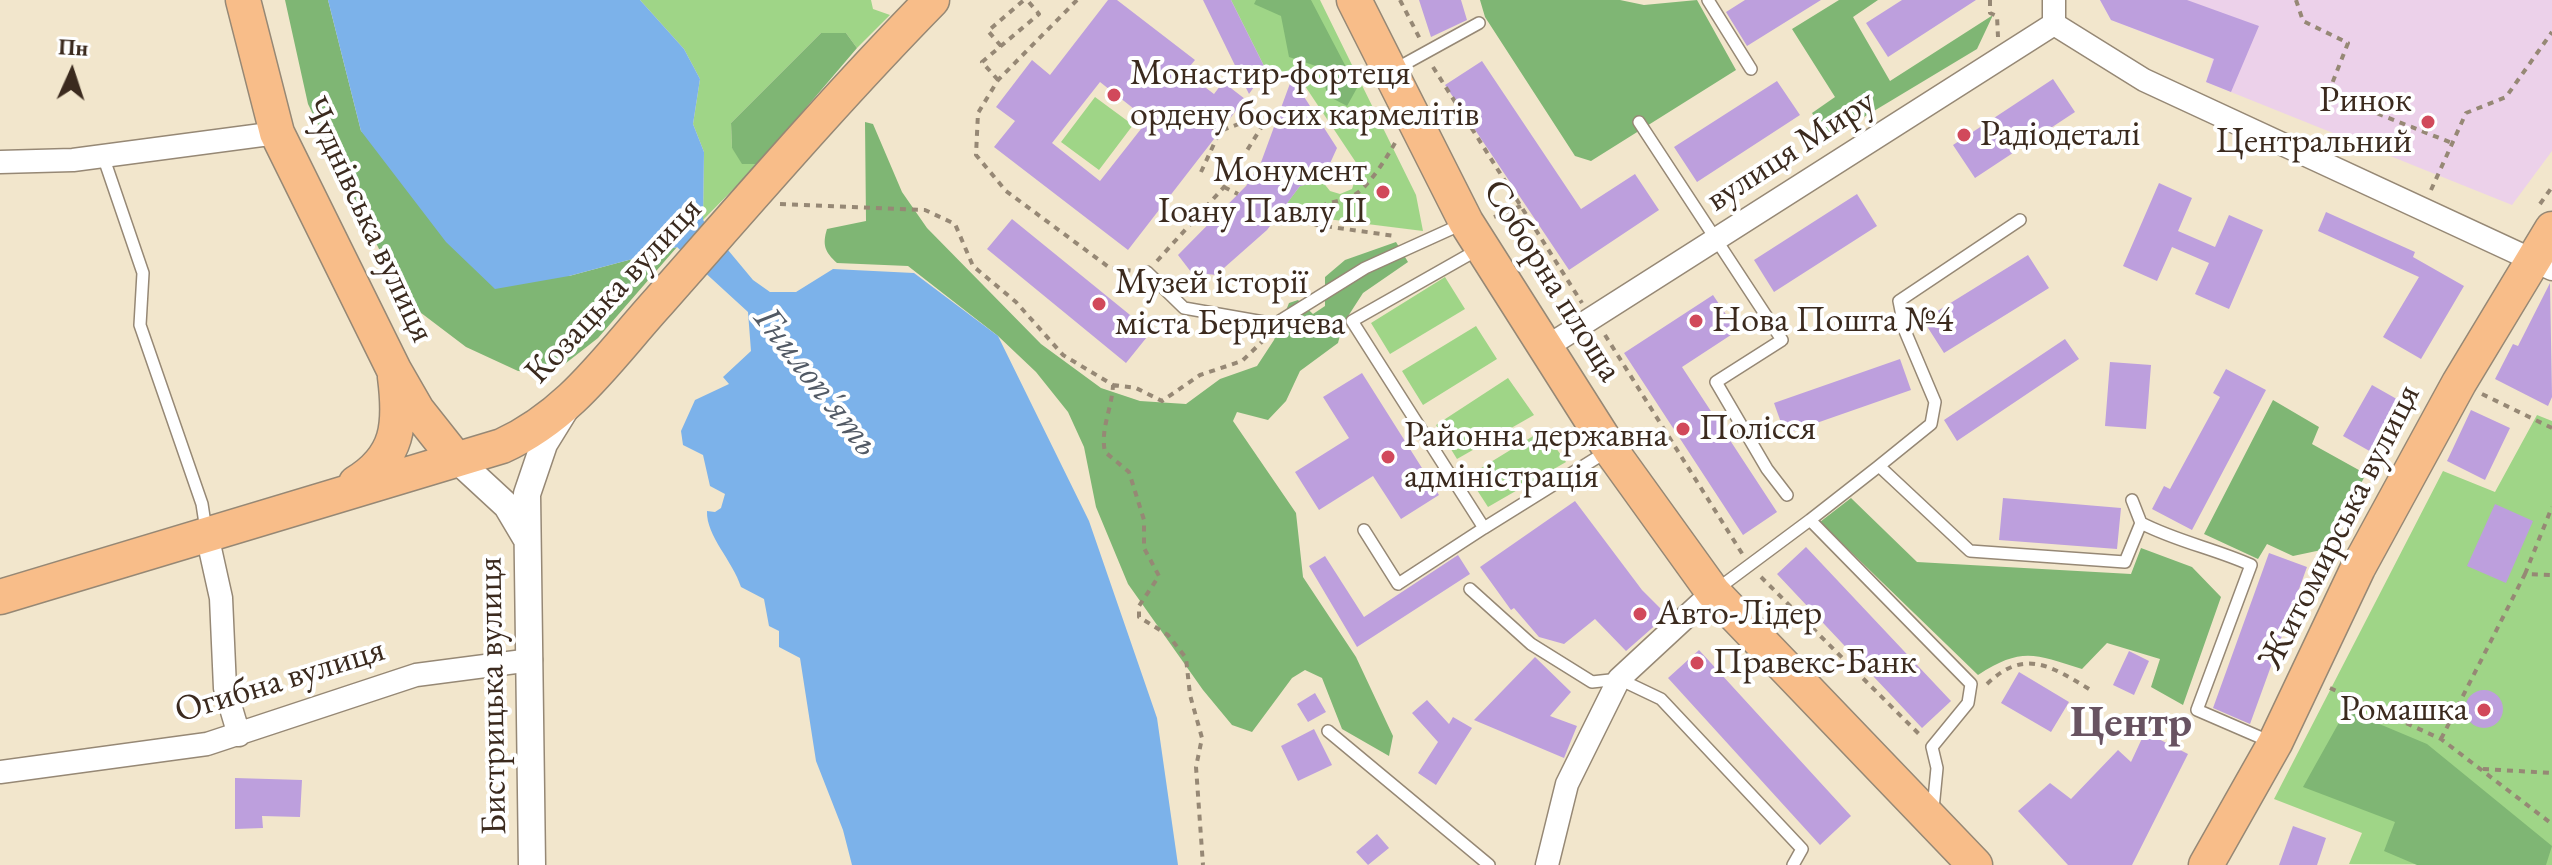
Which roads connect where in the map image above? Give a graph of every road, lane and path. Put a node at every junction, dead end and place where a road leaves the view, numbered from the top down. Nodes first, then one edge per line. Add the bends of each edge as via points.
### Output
1 (243, 0) edge
2 (932, 0) edge
3 (1025, 0) edge
4 (1077, 0) edge
5 (1354, 0) edge
6 (1400, 0) edge
7 (1708, 0) edge
8 (2054, 0) edge
9 (2296, 0) edge
10 (1479, 23) dead end
11 (2054, 24) junction
12 (2552, 32) edge
13 (1001, 46) junction
14 (1426, 52) junction
15 (1751, 69) dead end
16 (1388, 74) junction
17 (998, 80) junction
18 (1198, 121) dead end
19 (1244, 122) dead end
20 (1639, 122) dead end
21 (1261, 128) dead end
22 (1220, 131) junction
23 (277, 133) junction
24 (1398, 137) dead end
25 (2452, 143) junction
26 (103, 156) junction
27 (0, 162) edge
28 (1201, 172) dead end
29 (1224, 187) junction
30 (2552, 187) edge
31 (1238, 194) dead end
32 (759, 203) junction
33 (1521, 206) junction
34 (2422, 210) junction
35 (1280, 213) dead end
36 (2545, 218) edge
37 (1299, 219) junction
38 (2020, 220) dead end
39 (1466, 233) junction
40 (1716, 239) junction
41 (2541, 264) edge
42 (1147, 272) junction
43 (1586, 309) dead end
44 (1597, 323) dead end
45 (1275, 324) junction
46 (1545, 348) junction
47 (394, 370) junction
48 (1113, 385) junction
49 (2472, 389) dead end
50 (569, 404) junction
51 (2552, 428) edge
52 (1610, 449) junction
53 (455, 458) junction
54 (1879, 466) junction
55 (1787, 495) dead end
56 (335, 496) junction
57 (2132, 500) dead end
58 (2552, 507) edge
59 (1810, 520) junction
60 (2141, 523) junction
61 (1484, 528) junction
62 (1364, 530) dead end
63 (207, 535) junction
64 (527, 540) junction
65 (1749, 565) junction
66 (2525, 574) junction
67 (2552, 575) edge
68 (1470, 589) dead end
69 (1713, 592) junction
70 (0, 597) edge
71 (531, 660) junction
72 (1619, 679) junction
73 (2321, 684) dead end
74 (2089, 689) dead end
75 (1968, 703) junction
76 (1328, 731) dead end
77 (239, 735) junction
78 (2441, 739) junction
79 (2275, 743) junction
80 (1932, 747) junction
81 (2481, 769) junction
82 (0, 772) edge
83 (2552, 773) edge
84 (1932, 818) junction
85 (2552, 824) edge
86 (1551, 862) edge
87 (532, 865) edge
88 (1203, 865) edge
89 (1489, 865) edge
90 (1793, 865) edge
91 (1975, 865) edge
92 (2206, 865) edge

1 - 23 main road, Чуднівська вулиця
2 - 32 main road, Козацька вулиця via 838,96
3 - 13 path via 988,31
3 - 13 path via 1039,14
4 - 17 path
5 - 16 main road, Соборна площа
6 - 14 path
7 - 15 lane
8 - 11 street
9 - 25 path via 2303,21 2348,43 2328,94
10 - 14 lane
11 - 34 street via 2144,80
11 - 40 street, вулиця Миру
12 - 25 path via 2506,97 2466,113
13 - 17 path via 982,62
14 - 16 lane
14 - 33 path
16 - 39 main road, Соборна площа
17 - 42 path via 978,113 976,155 1006,191 1110,268
18 - 22 path
19 - 22 path
20 - 40 lane
21 - 29 path
22 - 28 path
23 - 26 street
23 - 47 main road, Чуднівська вулиця
24 - 37 path via 1382,167 1355,195 1312,208
25 - 34 path
26 - 27 street
26 - 63 lane via 143,273 140,325 202,504
29 - 31 path
29 - 42 path
30 - 36 path
32 - 48 path via 938,214 955,224 973,266 1016,302 1063,355
32 - 50 main road, Козацька вулиця via 653,308
33 - 39 path
33 - 43 path
34 - 41 street
35 - 37 path
36 - 41 main road, Житомирська вулиця
37 - 39 path via 1389,236
38 - 54 lane via 1899,301 1905,331 1935,402 1931,424
39 - 45 lane via 1365,268
39 - 46 main road, Соборна площа
39 - 61 lane via 1352,321
40 - 46 street, вулиця Миру
40 - 55 lane via 1782,340 1716,382
41 - 79 main road, Житомирська вулиця via 2358,568
42 - 45 lane via 1184,308
44 - 65 path
45 - 48 path via 1242,361 1200,375 1162,401 1136,388
46 - 52 main road, Соборна площа
47 - 53 main road, Чуднівська вулиця
47 - 56 main road via 398,402 388,454 370,475
48 - 88 path via 1101,433 1105,452 1129,472 1144,520 1144,548 1159,576 1139,606 1139,617 1168,635 1186,658 1202,738 1196,767
49 - 51 path
50 - 53 main road, Козацька вулиця via 522,437
50 - 64 street via 531,473
52 - 61 lane
52 - 69 main road, Соборна площа
53 - 56 main road, Козацька вулиця
53 - 64 street, Бистрицька вулиця via 507,506
54 - 59 lane
54 - 60 lane via 1970,551 2125,562
56 - 63 main road, Козацька вулиця
57 - 60 lane
58 - 66 path
59 - 65 lane
59 - 75 lane via 1971,684
60 - 79 lane via 2178,542 2214,548 2251,565 2197,710
61 - 62 lane via 1398,584
63 - 70 main road, Козацька вулиця
63 - 77 street via 221,598 225,688
64 - 71 street, Бистрицька вулиця
65 - 69 lane
65 - 80 path
66 - 67 path
66 - 78 path
68 - 72 lane via 1531,644 1592,682
69 - 72 street
69 - 84 main road, Соборна площа
71 - 77 street, Огибна вулиця via 416,675
71 - 87 street, Бистрицька вулиця
72 - 86 street via 1567,784
72 - 90 lane via 1661,699 1802,849
73 - 78 path
74 - 75 path via 2043,664 2019,663 1998,674
75 - 80 lane
76 - 89 lane
77 - 82 street, Огибна вулиця
78 - 81 path
79 - 92 main road, Житомирська вулиця
80 - 84 lane via 1937,768
81 - 83 path
81 - 85 path
84 - 91 main road, Соборна площа

